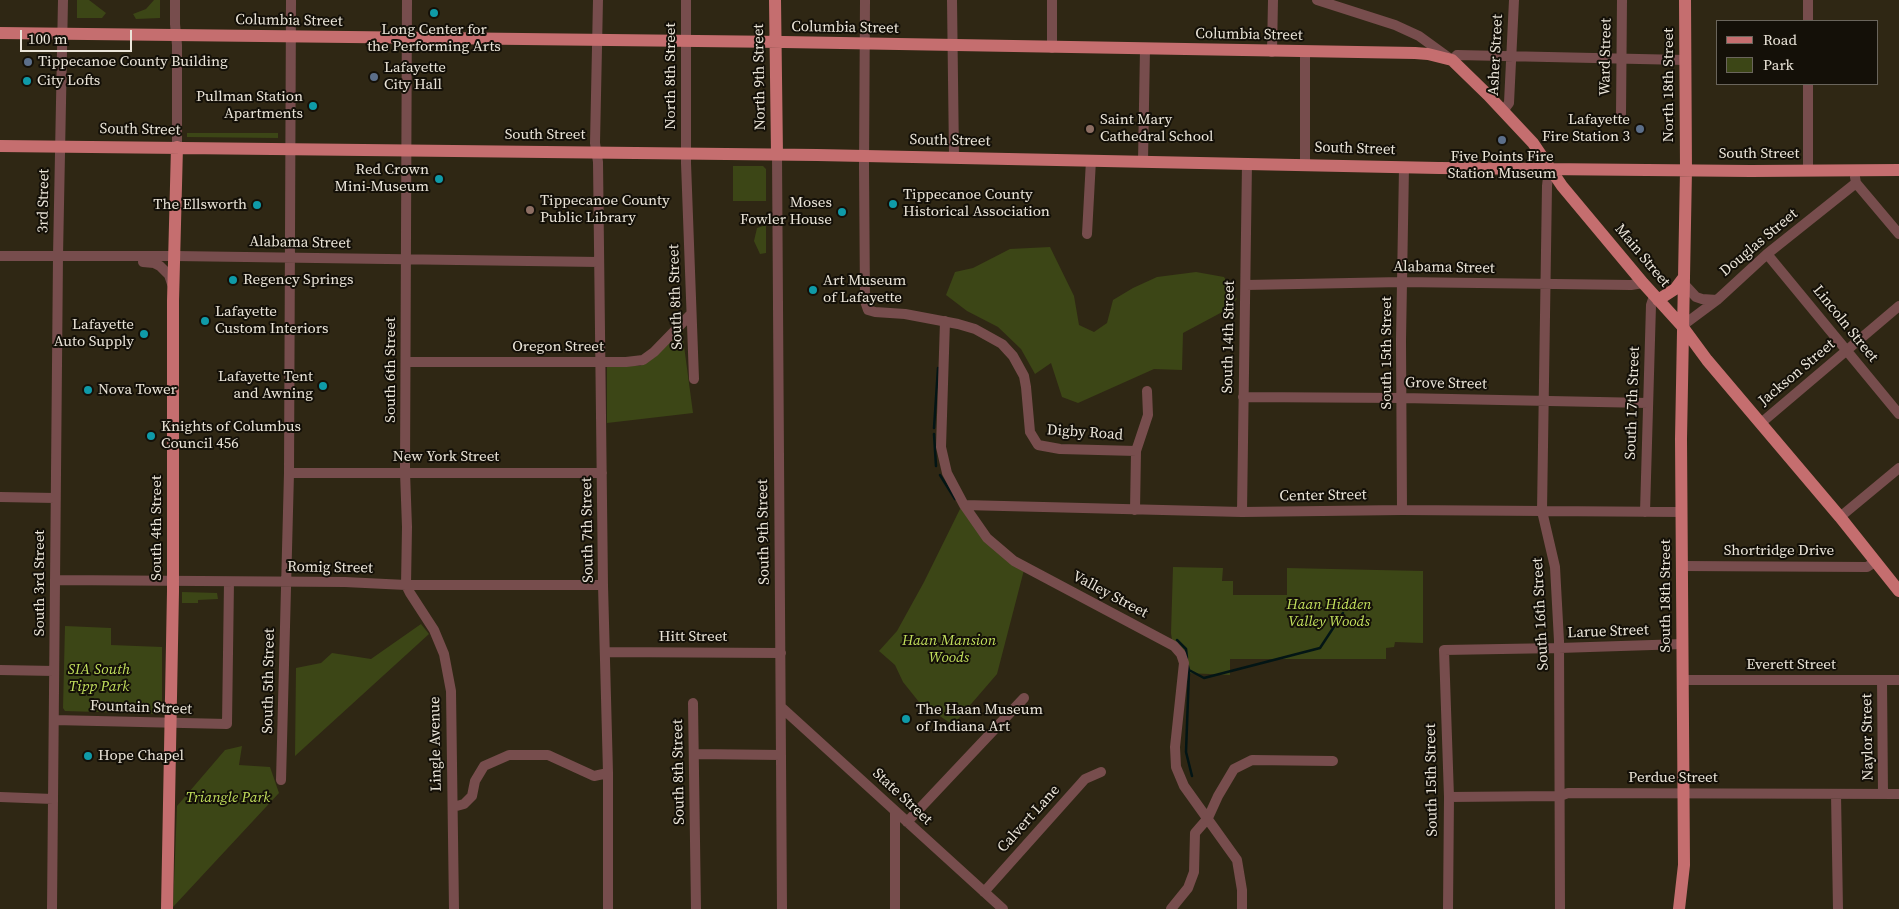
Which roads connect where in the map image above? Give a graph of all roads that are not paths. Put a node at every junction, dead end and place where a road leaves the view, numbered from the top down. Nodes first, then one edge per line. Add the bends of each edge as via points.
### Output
1 (62, 0) edge
2 (175, 0) edge
3 (292, 0) edge
4 (407, 0) edge
5 (598, 0) edge
6 (686, 0) edge
7 (775, 0) edge
8 (865, 0) edge
9 (952, 0) edge
10 (1052, 0) edge
11 (1272, 0) edge
12 (1317, 0) edge
13 (1514, 0) edge
14 (1622, 0) edge
15 (1808, 0) edge
16 (1336, 3) edge
17 (1686, 3) edge
18 (1808, 20) edge
19 (0, 33) edge
20 (63, 34) junction
21 (1412, 34) junction
22 (176, 36) junction
23 (291, 38) junction
24 (407, 39) junction
25 (597, 40) junction
26 (686, 42) junction
27 (775, 42) junction
28 (865, 44) junction
29 (953, 46) junction
30 (1052, 48) junction
31 (1144, 49) junction
32 (1272, 52) junction
33 (1305, 52) junction
34 (1415, 53) junction
35 (1512, 56) junction
36 (1621, 58) junction
37 (1452, 60) junction
38 (1685, 60) junction
39 (1808, 85) edge
40 (1503, 111) junction
41 (1621, 114) dead end
42 (0, 146) edge
43 (60, 146) junction
44 (176, 147) junction
45 (290, 148) junction
46 (407, 151) junction
47 (597, 152) junction
48 (686, 153) junction
49 (776, 154) junction
50 (864, 156) junction
51 (954, 158) junction
52 (1091, 160) junction
53 (1143, 161) junction
54 (1247, 163) junction
55 (1305, 164) junction
56 (1404, 167) junction
57 (1549, 168) junction
58 (1686, 170) junction
59 (1899, 170) edge
60 (1808, 171) junction
61 (1855, 177) junction
62 (1087, 234) dead end
63 (1899, 234) edge
64 (1767, 254) junction
65 (0, 256) edge
66 (58, 256) junction
67 (174, 256) junction
68 (125, 257) junction
69 (290, 258) junction
70 (406, 260) junction
71 (599, 262) junction
72 (1684, 280) junction
73 (1402, 282) junction
74 (1643, 283) junction
75 (1545, 284) junction
76 (1246, 285) junction
77 (174, 291) junction
78 (1656, 298) junction
79 (1717, 300) junction
80 (1899, 306) edge
81 (691, 314) junction
82 (946, 321) junction
83 (1682, 326) junction
84 (1847, 350) junction
85 (1707, 360) junction
86 (601, 361) junction
87 (406, 362) junction
88 (1682, 372) junction
89 (694, 379) dead end
90 (1147, 391) dead end
91 (1243, 397) junction
92 (1402, 398) junction
93 (1543, 401) junction
94 (1648, 403) junction
95 (1899, 414) edge
96 (1761, 423) junction
97 (1136, 451) junction
98 (1899, 468) edge
99 (405, 472) junction
100 (289, 473) junction
101 (602, 473) junction
102 (0, 497) edge
103 (55, 498) junction
104 (964, 505) junction
105 (1135, 510) junction
106 (1402, 510) junction
107 (1542, 511) junction
108 (1242, 512) junction
109 (1645, 512) junction
110 (1682, 512) junction
111 (1840, 517) junction
112 (1875, 562) junction
113 (1682, 566) junction
114 (55, 580) junction
115 (172, 581) junction
116 (229, 582) junction
117 (286, 582) junction
118 (603, 585) junction
119 (407, 587) junction
120 (1899, 591) edge
121 (1683, 644) junction
122 (1559, 648) junction
123 (1444, 650) joint
124 (605, 652) junction
125 (781, 653) junction
126 (0, 670) edge
127 (54, 671) junction
128 (1683, 680) junction
129 (1882, 680) junction
130 (1899, 680) edge
131 (1024, 698) dead end
132 (693, 703) dead end
133 (781, 707) junction
134 (54, 720) junction
135 (170, 724) junction
136 (694, 754) junction
137 (781, 755) junction
138 (1333, 761) dead end
139 (1101, 772) dead end
140 (608, 773) junction
141 (281, 780) dead end
142 (1683, 792) junction
143 (1836, 794) junction
144 (1883, 794) junction
145 (1899, 794) edge
146 (1560, 796) junction
147 (0, 797) edge
148 (1449, 797) junction
149 (54, 799) junction
150 (453, 807) junction
151 (895, 811) junction
152 (1208, 818) junction
153 (907, 822) junction
154 (984, 892) junction
155 (52, 909) edge
156 (167, 909) edge
157 (454, 909) edge
158 (608, 909) edge
159 (696, 909) edge
160 (782, 909) edge
161 (894, 909) edge
162 (1003, 909) edge
163 (1171, 909) edge
164 (1242, 909) edge
165 (1448, 909) edge
166 (1560, 909) edge
167 (1679, 909) edge
168 (1838, 909) edge

1 - 20 street, 3rd Street
2 - 22 street
3 - 23 street, South 5th Street
4 - 24 street, South 6th Street
5 - 25 street, South 7th Street
6 - 26 street, North 8th Street
7 - 27 main road, North 9th Street
8 - 28 street
9 - 29 street
10 - 30 street
11 - 32 street
12 - 16 street, Main Street
13 - 35 street, Asher Street
14 - 36 street, Ward Street
15 - 18 street
16 - 21 street, Main Street
17 - 38 main road, North 18th Street
19 - 20 main road, Columbia Street
20 - 22 main road, Columbia Street
20 - 43 street, 3rd Street
21 - 34 street via 1418,44
21 - 37 street, Main Street
22 - 23 main road, Columbia Street
22 - 44 street
23 - 24 main road, Columbia Street
23 - 45 street, South 5th Street
24 - 25 main road, Columbia Street
24 - 46 street, South 6th Street
25 - 26 main road, Columbia Street
25 - 47 street, South 7th Street
26 - 27 main road, Columbia Street
26 - 48 street, North 8th Street
27 - 28 main road, Columbia Street
27 - 49 main road, North 9th Street
28 - 29 main road, Columbia Street
28 - 50 street
29 - 30 main road, Columbia Street
29 - 51 street
30 - 31 main road, Columbia Street
31 - 32 main road, Columbia Street
31 - 53 street
32 - 33 main road, Columbia Street
33 - 34 main road, Columbia Street
33 - 55 street
34 - 37 main road, Columbia Street
35 - 36 street, Columbia Street
35 - 37 street, Columbia Street via 1457,55
35 - 40 street, Asher Street via 1509,103
36 - 38 street, Columbia Street
36 - 41 street, Ward Street
37 - 40 main road, Main Street
38 - 58 main road, North 18th Street
39 - 60 street
40 - 57 main road, Main Street via 1543,155
42 - 43 main road, South Street
43 - 44 main road, South Street
43 - 66 street, 3rd Street
44 - 45 main road, South Street
44 - 67 main road, South 4th Street
45 - 46 main road, South Street
45 - 69 street, South 5th Street
46 - 47 main road, South Street
46 - 70 street, South 6th Street
47 - 48 main road, South Street
47 - 71 street, South 7th Street
48 - 49 main road, South Street
48 - 81 street, South 8th Street
49 - 50 main road, South Street
49 - 125 street, South 9th Street
50 - 51 main road, South Street
50 - 82 street via 865,300 868,310
51 - 52 main road, South Street
52 - 53 main road, South Street
52 - 62 street
53 - 54 main road, South Street
54 - 55 main road, South Street
54 - 76 street, South 14th Street
55 - 56 main road, South Street
56 - 57 main road, South Street
56 - 73 street, South 15th Street
57 - 58 main road, South Street
57 - 74 main road, Main Street
57 - 75 street, South 16th Street
58 - 60 main road, South Street
58 - 72 main road, South 18th Street
59 - 61 main road, South Street
60 - 61 main road, South Street
61 - 63 street
61 - 64 street, Douglas Street
64 - 79 street, Douglas Street
64 - 84 street, Lincoln Street
65 - 66 street, Alabama Street
66 - 68 street, Alabama Street
66 - 103 street, South 3rd Street
67 - 68 street, Alabama Street
67 - 69 street, Alabama Street
67 - 77 main road, South 4th Street
68 - 77 street via 160,266 168,275
69 - 70 street, Alabama Street
69 - 100 street, South 5th Street
70 - 71 street, Alabama Street
70 - 87 street, South 6th Street
71 - 86 street, South 7th Street
72 - 78 main road via 1675,289
72 - 79 street via 1696,297
72 - 83 main road, South 18th Street
73 - 75 street, Alabama Street
73 - 76 street, Alabama Street
73 - 92 street, South 15th Street
74 - 75 street, Alabama Street
74 - 78 main road, Main Street
75 - 93 street, South 16th Street
76 - 91 street, South 14th Street
77 - 115 main road, South 4th Street
78 - 83 main road, Main Street
78 - 94 street, South 17th Street via 1651,305
79 - 83 street, Douglas Street
80 - 84 street, Jackson Street
81 - 86 street, Oregon Street via 643,360
81 - 89 street, South 8th Street
82 - 97 street, Digby Road via 975,328 1002,344 1013,356 1024,376 1030,432 1038,445
82 - 104 street, Valley Street via 941,447 947,473
83 - 85 main road, Main Street
83 - 88 main road, South 18th Street
84 - 95 street, Lincoln Street
84 - 96 street, Jackson Street
85 - 88 main road via 1696,358
85 - 96 main road, Main Street
86 - 87 street, Oregon Street
86 - 101 street, South 7th Street
87 - 99 street, South 6th Street
88 - 110 main road, South 18th Street
90 - 97 street via 1148,415
91 - 92 street, Grove Street
91 - 108 street, South 14th Street
92 - 93 street, Grove Street
92 - 106 street, South 15th Street
93 - 94 street, Grove Street
93 - 107 street, South 16th Street
94 - 109 street, South 17th Street
96 - 111 main road, Main Street
97 - 105 street, Digby Road
98 - 111 street
99 - 100 street, New York Street
99 - 101 street, New York Street
99 - 119 street, South 6th Street
100 - 117 street, South 5th Street
101 - 118 street, South 7th Street
102 - 103 street
103 - 114 street, South 3rd Street
104 - 105 street, Center Street
104 - 152 street, Valley Street via 987,538 1014,561 1174,646 1181,654 1184,663 1175,747 1176,767 1184,786
105 - 108 street, Center Street
106 - 107 street, Center Street
106 - 108 street, Center Street
107 - 109 street, Center Street
107 - 122 street, South 16th Street via 1555,567
109 - 110 street, Center Street
110 - 113 main road, South 18th Street
111 - 112 main road, Main Street
112 - 113 street, Shortridge Drive via 1867,566
112 - 120 main road, Main Street
113 - 121 main road, South 18th Street
114 - 115 street, Romig Street
114 - 127 street, South 3rd Street
115 - 116 street, Romig Street
115 - 135 main road, South 4th Street
116 - 117 street, Romig Street
116 - 135 street, Fountain Street via 227,724
117 - 119 street, Romig Street
117 - 141 street, South 5th Street
118 - 119 street, Romig Street
118 - 124 street, South 7th Street
119 - 150 street, Lingle Avenue via 434,630 444,654 450,691
121 - 122 street, Larue Street
121 - 128 main road, South 18th Street
122 - 123 street, Larue Street
122 - 146 street, South 16th Street
123 - 148 street, South 15th Street
124 - 125 street, Hitt Street
124 - 140 street, South 7th Street
125 - 133 street, South 9th Street
126 - 127 street
127 - 134 street, South 3rd Street
128 - 129 street, Everett Street
128 - 142 main road, South 18th Street
129 - 130 street, Everett Street
129 - 144 street, Naylor Street
131 - 153 street
132 - 136 street, South 8th Street
133 - 137 street, South 9th Street
133 - 151 street, State Street
134 - 135 street, Fountain Street
134 - 149 street, South 3rd Street
135 - 156 main road, South 4th Street
136 - 137 street
136 - 159 street, South 8th Street
137 - 160 street, South 9th Street
138 - 152 street via 1252,760 1234,769
139 - 154 street, Calvert Lane via 1085,779
140 - 150 street via 594,776 548,755 509,755 484,766 475,781 472,796 464,804
140 - 158 street, South 7th Street
142 - 143 street, Perdue Street
142 - 146 street, Perdue Street via 1568,793
142 - 167 main road, South 18th Street via 1684,865
143 - 144 street, Perdue Street
143 - 168 street
144 - 145 street, Perdue Street
146 - 148 street, Perdue Street
146 - 166 street, South 16th Street
147 - 149 street
148 - 165 street, South 15th Street
149 - 155 street, South 3rd Street
150 - 157 street, Lingle Avenue
151 - 153 street, State Street
151 - 161 street
152 - 163 street via 1195,834 1194,872 1188,888
152 - 164 street, Valley Street via 1237,860
153 - 154 street, State Street
154 - 162 street, State Street

